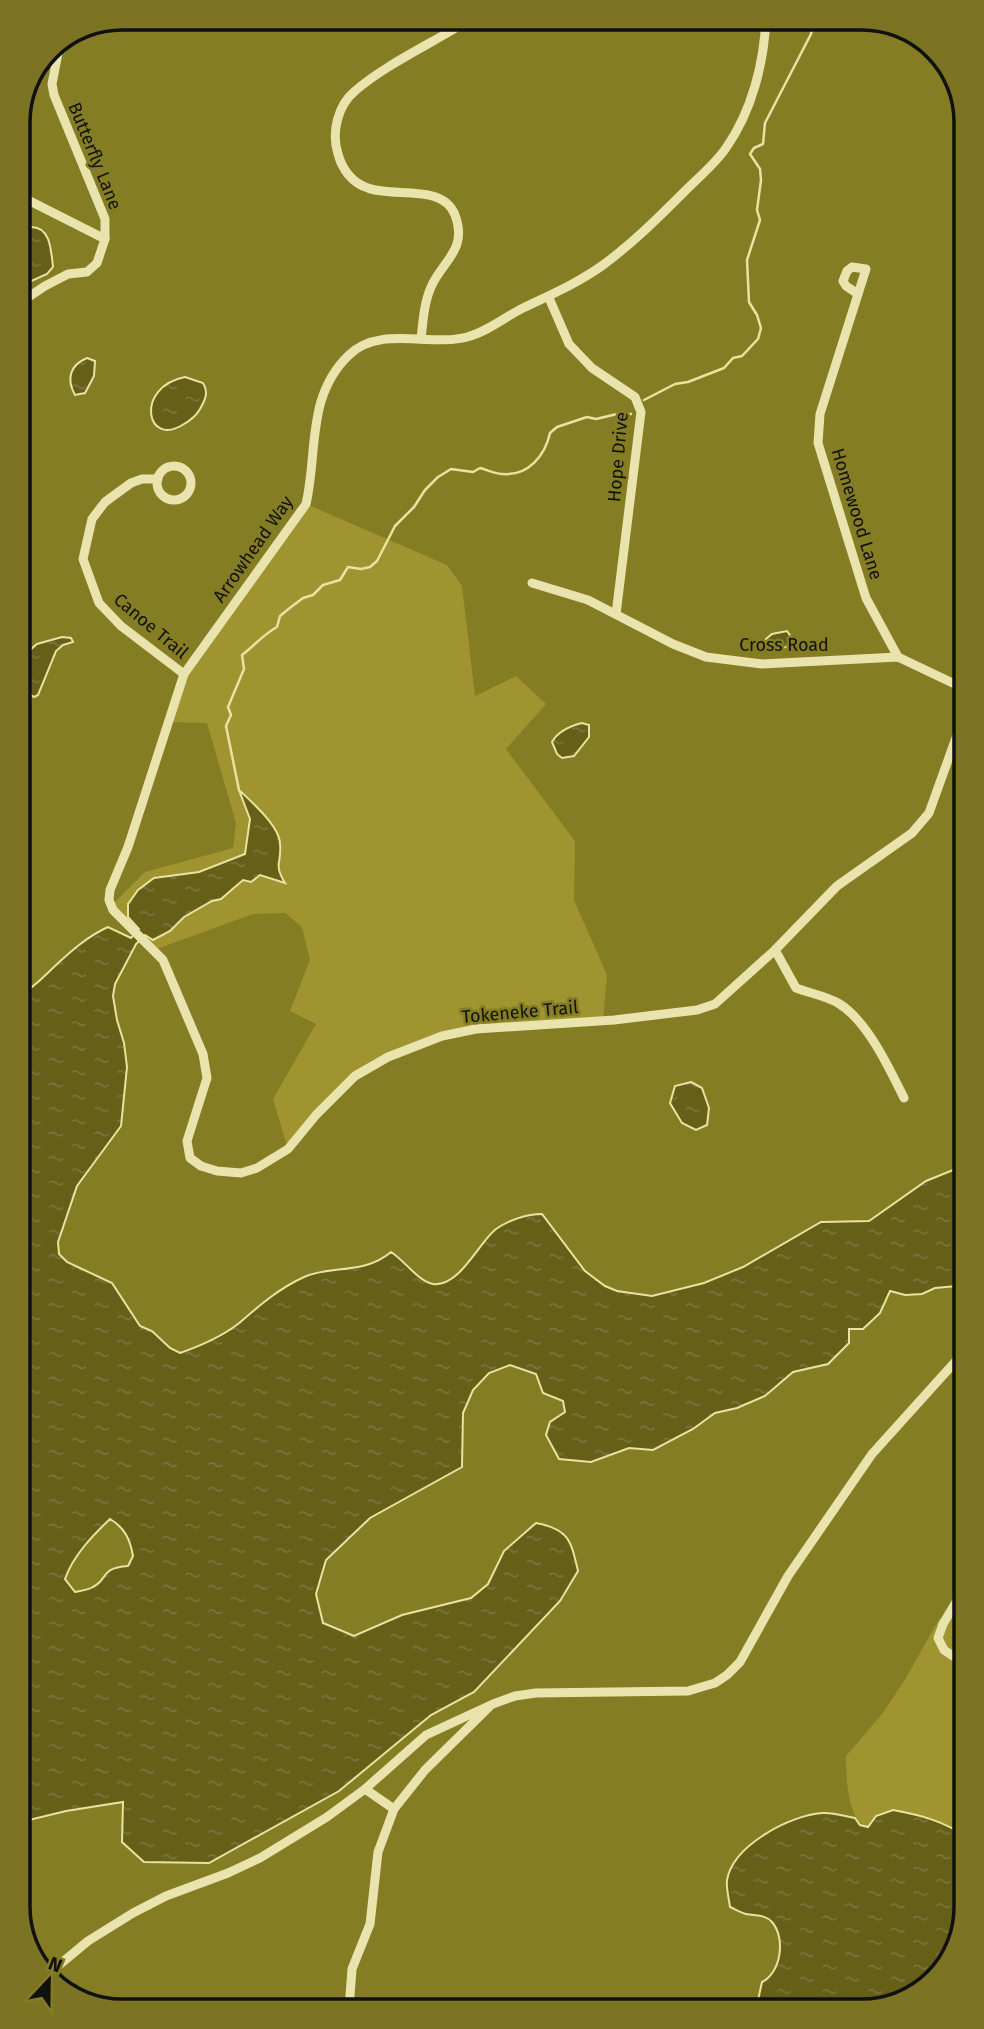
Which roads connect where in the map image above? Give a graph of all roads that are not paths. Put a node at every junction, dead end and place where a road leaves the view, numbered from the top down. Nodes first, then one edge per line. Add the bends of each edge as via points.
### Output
1 (452, 30) edge
2 (764, 30) edge
3 (58, 56) edge
4 (30, 201) edge
5 (104, 239) junction
6 (858, 294) dead end
7 (30, 296) edge
8 (549, 298) junction
9 (421, 338) junction
10 (158, 479) dead end
11 (532, 583) dead end
12 (616, 614) junction
13 (898, 657) junction
14 (184, 674) junction
15 (954, 684) edge
16 (954, 743) edge
17 (142, 940) joint
18 (775, 950) junction
19 (904, 1098) dead end
20 (954, 1363) edge
21 (954, 1606) edge
22 (954, 1657) edge
23 (493, 1704) junction
24 (365, 1789) junction
25 (394, 1810) junction
26 (83, 1945) edge
27 (350, 1999) edge

1 - 9 street via 354,92 339,111 335,131 335,147 351,178 367,188 441,200 454,213 458,245 432,285
2 - 8 street, Arrowhead Way via 748,108 726,148 635,239 601,267
3 - 5 street, Butterfly Lane via 54,95 105,219
4 - 5 street
5 - 7 street via 97,263 87,272 68,274
6 - 13 street, Homewood Lane via 820,414 818,443 866,598
8 - 9 street, Arrowhead Way via 470,336 446,341
8 - 12 street, Hope Drive via 569,344 592,368 635,397 641,412
9 - 14 street, Arrowhead Way via 392,338 364,345 337,368 316,414 306,504
10 - 14 street, Canoe Trail via 131,483 105,502 92,519 83,558 99,603 121,626
11 - 12 street, Cross Road via 565,591
12 - 13 street, Cross Road via 706,657 762,664
13 - 15 street, Cross Road
14 - 17 street, Arrowhead Way via 110,890 110,906
16 - 18 street, Tokeneke Trail via 929,813 912,833 837,886
17 - 18 street, Tokeneke Trail via 169,971 203,1054 207,1078 187,1141 190,1158 216,1171 241,1173 288,1149 348,1083 388,1057 442,1036 476,1029 697,1010 715,1004
18 - 19 street via 796,988 838,1003 858,1021
20 - 23 street via 872,1454 788,1576 740,1662 727,1675 708,1687 688,1690 536,1693
21 - 22 street via 940,1630 939,1643
23 - 24 street via 426,1735
23 - 25 street via 425,1770
24 - 25 street
24 - 26 street via 260,1858 166,1896
25 - 27 street via 378,1852 370,1924 352,1969

